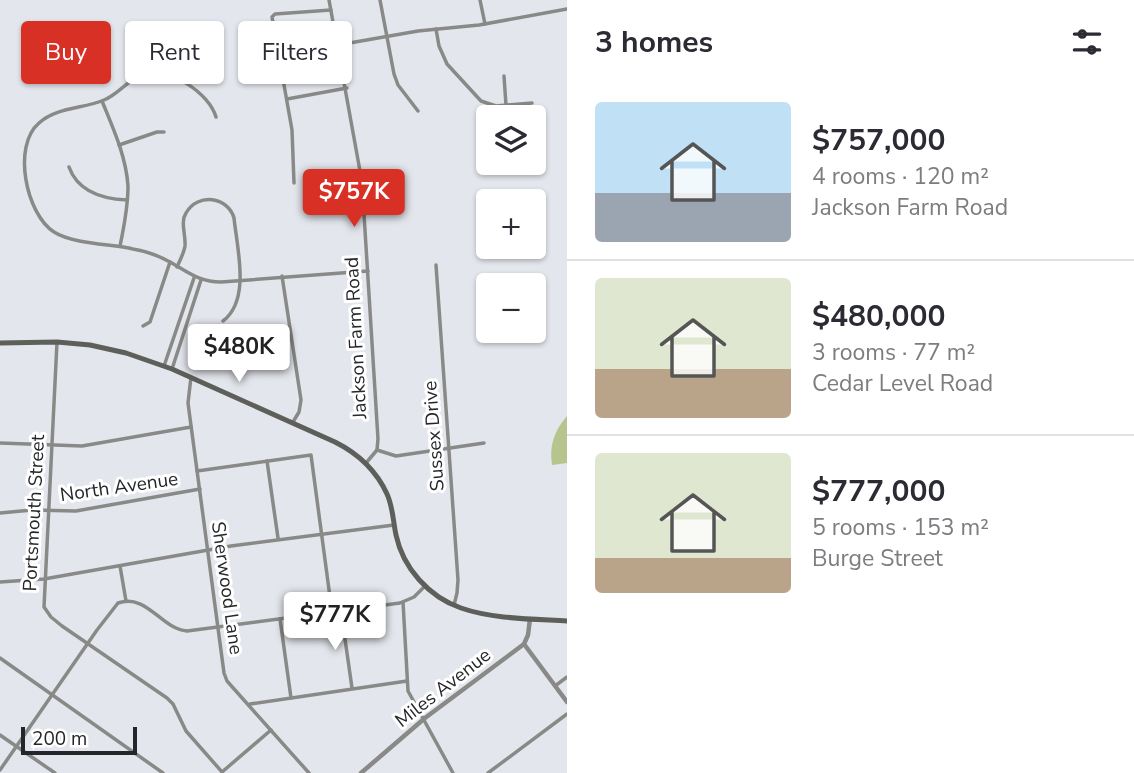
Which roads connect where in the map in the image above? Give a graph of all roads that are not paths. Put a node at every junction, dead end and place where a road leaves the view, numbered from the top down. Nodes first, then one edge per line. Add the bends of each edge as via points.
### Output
1 (329, 0) edge
2 (380, 0) edge
3 (480, 0) edge
4 (567, 9) edge
5 (331, 10) junction
6 (333, 21) edge
7 (485, 24) junction
8 (436, 29) junction
9 (386, 36) junction
10 (352, 42) edge
11 (504, 76) dead end
12 (345, 84) edge
13 (346, 88) junction
14 (287, 99) junction
15 (102, 101) junction
16 (532, 103) dead end
17 (506, 105) junction
18 (418, 111) dead end
19 (216, 117) dead end
20 (164, 132) dead end
21 (119, 145) junction
22 (69, 167) dead end
23 (294, 183) dead end
24 (127, 200) junction
25 (120, 246) junction
26 (170, 262) junction
27 (436, 265) dead end
28 (177, 267) junction
29 (368, 271) junction
30 (282, 276) junction
31 (194, 278) junction
32 (201, 280) junction
33 (239, 280) junction
34 (223, 321) dead end
35 (143, 326) dead end
36 (57, 342) junction
37 (0, 343) edge
38 (164, 366) junction
39 (172, 369) junction
40 (191, 377) junction
41 (293, 422) junction
42 (191, 428) junction
43 (0, 443) edge
44 (484, 443) dead end
45 (52, 446) junction
46 (449, 449) junction
47 (377, 450) junction
48 (267, 461) junction
49 (366, 464) junction
50 (197, 471) junction
51 (200, 489) junction
52 (48, 511) junction
53 (0, 513) edge
54 (394, 525) junction
55 (321, 533) junction
56 (278, 539) junction
57 (208, 550) junction
58 (120, 566) junction
59 (44, 579) junction
60 (0, 582) edge
61 (425, 586) junction
62 (126, 601) junction
63 (402, 602) junction
64 (454, 605) junction
65 (341, 611) junction
66 (332, 612) junction
67 (530, 618) junction
68 (280, 619) junction
69 (567, 621) edge
70 (218, 627) junction
71 (88, 643) junction
72 (524, 644) junction
73 (0, 658) edge
74 (567, 677) edge
75 (407, 681) junction
76 (555, 686) junction
77 (352, 689) junction
78 (52, 695) junction
79 (291, 698) junction
80 (567, 702) edge
81 (248, 704) junction
82 (567, 714) edge
83 (425, 718) junction
84 (271, 730) junction
85 (0, 734) edge
86 (17, 746) junction
87 (0, 770) edge
88 (55, 773) edge
89 (163, 773) edge
90 (222, 773) edge
91 (309, 773) edge
92 (361, 773) edge
93 (453, 773) edge
94 (488, 773) edge

1 - 5 street, Jackson Farm Road
2 - 9 street
3 - 7 street
4 - 7 street
5 - 6 street, Jackson Farm Road
5 - 14 street via 274,15 271,19
7 - 8 street
8 - 9 street
8 - 17 street via 442,54 461,81 485,103
9 - 10 street
9 - 18 street via 396,80
11 - 17 street
12 - 13 street, Jackson Farm Road
13 - 14 street
13 - 29 street, Jackson Farm Road via 362,182
14 - 23 street
15 - 19 street via 140,76 161,73 201,95
15 - 21 street
15 - 25 street via 56,112 39,122 26,143 24,166 33,206 48,228 64,236
16 - 17 street
20 - 21 street
21 - 24 street
22 - 24 street via 75,180 91,193
24 - 25 street
25 - 26 street
26 - 28 street
26 - 35 street via 150,321
27 - 46 street, Sussex Drive
28 - 31 street
28 - 33 street via 185,245 186,214 194,205 214,198 233,213
29 - 30 street
29 - 47 street, Jackson Farm Road
30 - 33 street
30 - 41 street via 301,400
31 - 32 street
31 - 38 street
32 - 33 street
32 - 39 street
33 - 34 street via 239,293
36 - 37 main road
36 - 38 main road via 107,349
36 - 45 street, Portsmouth Street
38 - 39 main road
39 - 40 main road
40 - 41 main road
40 - 42 street, Sherwood Lane via 187,399
41 - 49 main road via 341,445
42 - 45 street via 82,446
42 - 50 street, Sherwood Lane
43 - 45 street
44 - 46 street
45 - 52 street, Portsmouth Street
46 - 47 street via 396,456
46 - 64 street, Sussex Drive via 458,586
47 - 49 street
48 - 50 street, North Avenue
48 - 55 street, North Avenue via 311,455
48 - 56 street
49 - 54 main road via 386,492
50 - 51 street, Sherwood Lane
51 - 52 street, North Avenue via 76,511
51 - 57 street, Sherwood Lane
52 - 53 street, North Avenue
52 - 59 street, Portsmouth Street
54 - 55 street
54 - 61 main road via 403,556
55 - 56 street
55 - 66 street
56 - 57 street
57 - 58 street
57 - 70 street, Sherwood Lane
58 - 59 street
58 - 62 street
59 - 60 street
59 - 71 street, Portsmouth Street via 46,611
61 - 63 street
61 - 64 main road
62 - 70 street via 137,601 180,630
62 - 71 street via 115,605
63 - 65 street
63 - 75 street
64 - 67 main road via 479,613
65 - 66 street
65 - 77 street
66 - 68 street
67 - 69 main road
67 - 72 street
68 - 70 street
68 - 79 street
70 - 81 street, Sherwood Lane via 225,677
71 - 78 street
71 - 90 street, Portsmouth Street via 167,698 186,731
72 - 76 street
72 - 83 street, Miles Avenue
73 - 78 street
74 - 76 street
75 - 77 street
75 - 83 street via 410,698
76 - 80 street
77 - 79 street
78 - 86 street
78 - 89 street
79 - 81 street
81 - 84 street, Sherwood Lane
82 - 94 street
83 - 92 street, Miles Avenue
83 - 93 street
84 - 90 street
84 - 91 street, Sherwood Lane
85 - 86 street
86 - 87 street
86 - 88 street

